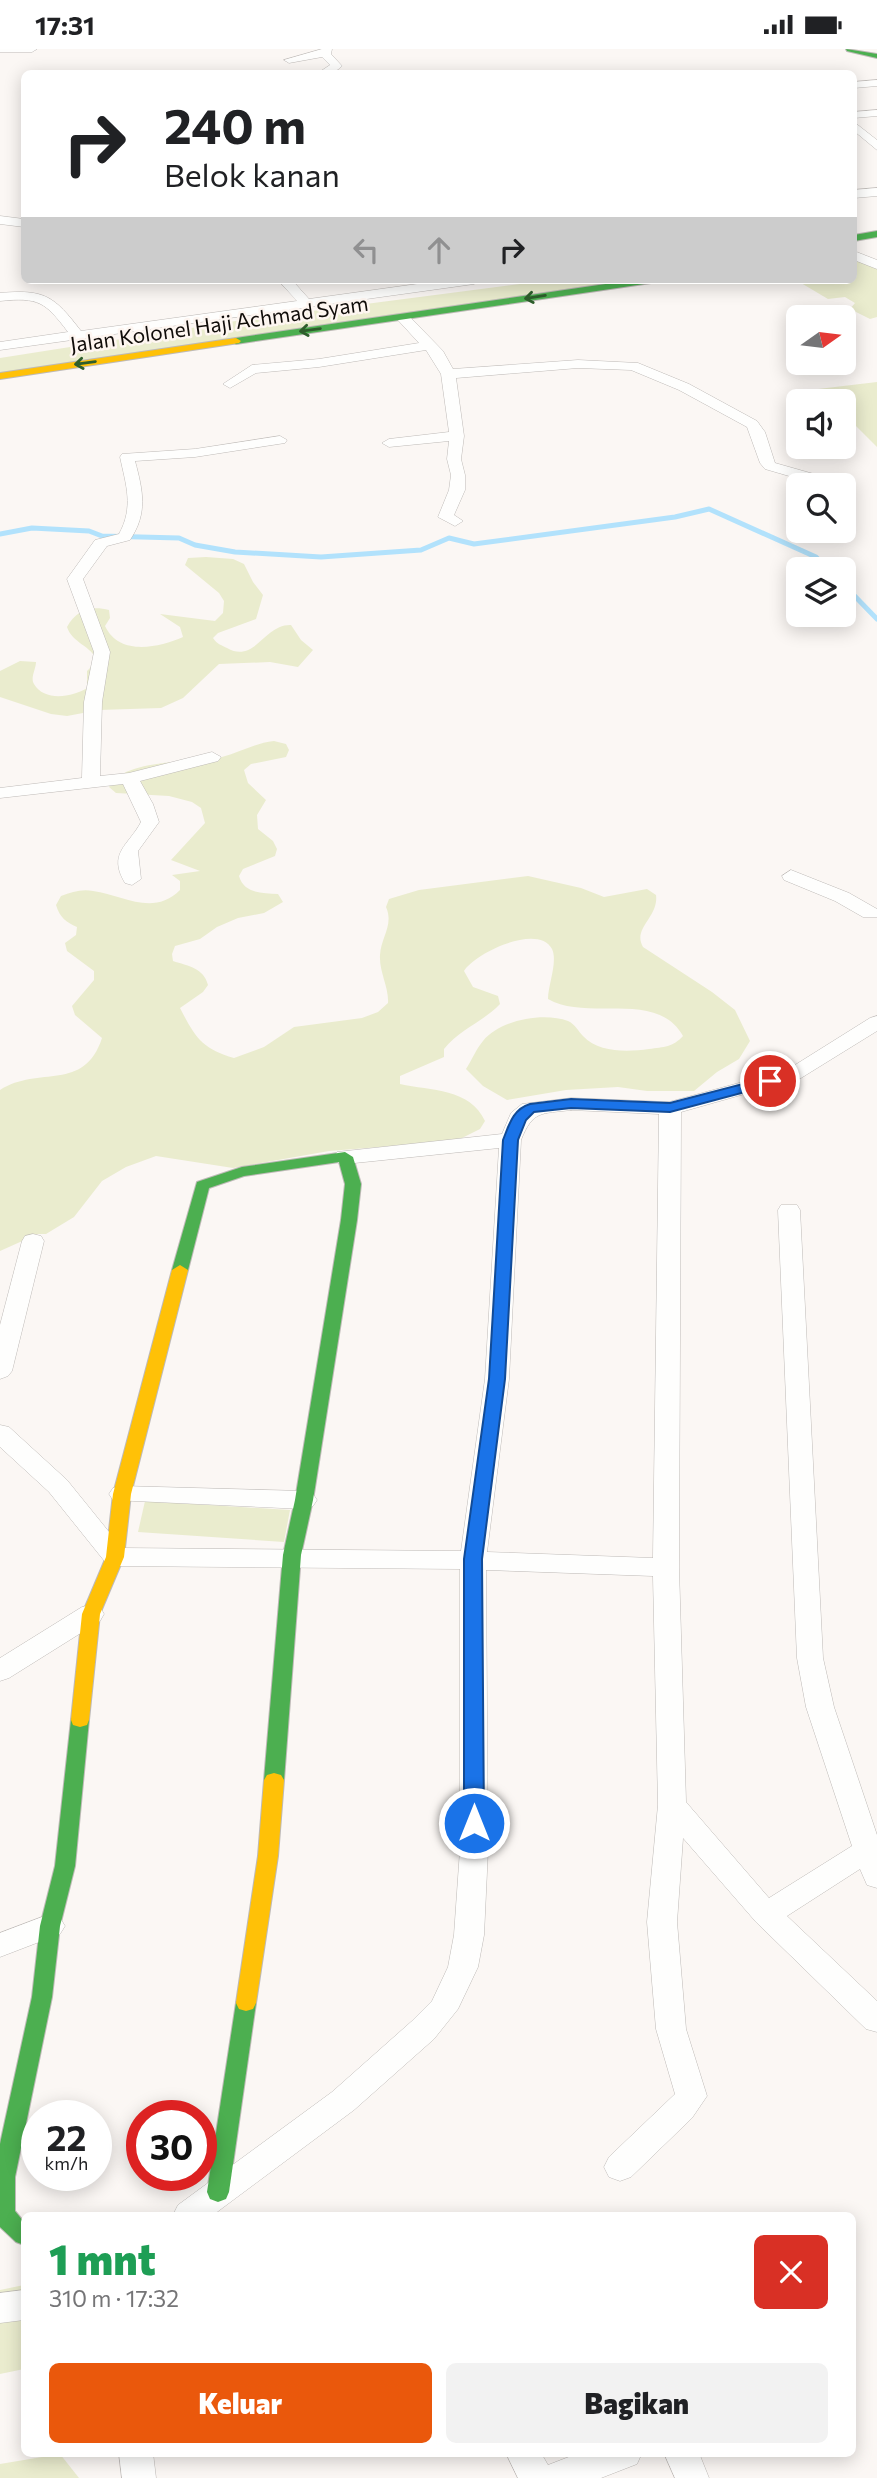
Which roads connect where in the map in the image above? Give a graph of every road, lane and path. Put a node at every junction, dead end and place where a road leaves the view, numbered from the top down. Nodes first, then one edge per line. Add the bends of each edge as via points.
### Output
1 (0, 49) edge
2 (32, 49) edge
3 (850, 49) edge
4 (327, 50) edge
5 (877, 56) edge
6 (289, 60) dead end
7 (331, 70) edge
8 (877, 83) edge
9 (857, 85) edge
10 (877, 113) edge
11 (857, 115) edge
12 (857, 128) edge
13 (877, 146) edge
14 (877, 191) edge
15 (857, 194) edge
16 (0, 220) edge
17 (21, 223) edge
18 (877, 235) edge
19 (857, 238) edge
20 (877, 246) edge
21 (857, 251) edge
22 (857, 254) edge
23 (877, 265) edge
24 (289, 284) edge
25 (624, 284) edge
26 (474, 285) edge
27 (445, 293) junction
28 (0, 297) edge
29 (305, 302) junction
30 (485, 305) junction
31 (456, 309) junction
32 (403, 318) junction
33 (77, 335) junction
34 (430, 345) junction
35 (0, 346) edge
36 (0, 358) edge
37 (448, 375) junction
38 (0, 376) edge
39 (230, 384) dead end
40 (457, 436) junction
41 (280, 440) dead end
42 (390, 443) dead end
43 (797, 473) edge
44 (455, 521) dead end
45 (212, 757) dead end
46 (130, 778) junction
47 (91, 783) junction
48 (0, 793) edge
49 (791, 876) dead end
50 (132, 879) dead end
51 (875, 914) edge
52 (877, 1022) edge
53 (670, 1108) junction
54 (510, 1140) junction
55 (345, 1157) junction
56 (789, 1210) dead end
57 (33, 1241) dead end
58 (0, 1371) edge
59 (0, 1433) edge
60 (122, 1494) junction
61 (304, 1500) junction
62 (292, 1555) junction
63 (115, 1557) junction
64 (473, 1559) junction
65 (666, 1568) junction
66 (91, 1614) junction
67 (0, 1671) edge
68 (672, 1805) junction
69 (872, 1864) edge
70 (766, 1914) junction
71 (50, 1926) junction
72 (0, 1945) edge
73 (877, 2020) edge
74 (620, 2167) dead end
75 (218, 2192) junction
76 (193, 2212) edge
77 (21, 2232) edge
78 (21, 2305) edge
79 (0, 2308) edge
80 (136, 2457) edge
81 (525, 2457) edge
82 (614, 2457) edge
83 (683, 2457) edge
84 (139, 2478) edge
85 (536, 2478) edge
86 (556, 2478) edge
87 (692, 2478) edge

1 - 2 street
3 - 5 street
4 - 6 street
4 - 7 street via 338,66
8 - 9 street
10 - 11 street
12 - 13 street
14 - 15 street
16 - 17 street
18 - 19 street
20 - 21 street
22 - 23 street
24 - 29 street
25 -> 30 street, Jalan Kolonel Haji Achmad Syam
26 - 27 street, Jalan Kolonel Haji Achmad Syam
26 - 29 street
26 - 30 street
27 - 31 street
27 - 36 street, Jalan Kolonel Haji Achmad Syam
28 - 33 street via 41,295
29 - 33 street
30 - 31 street, Jalan Kolonel Haji Achmad Syam
31 - 32 street, Jalan Kolonel Haji Achmad Syam
32 - 34 street
32 -> 38 street, Jalan Kolonel Haji Achmad Syam
33 - 35 street
34 - 37 street
34 - 39 street via 253,369
37 - 40 street
37 - 43 street via 578,365 633,366 752,424 766,463
40 - 42 street
40 - 44 street via 457,490 446,517
41 - 47 street via 195,453 128,456 138,497 129,530 102,543 75,579 102,652 93,702
45 - 46 street
46 - 47 street
46 - 50 street via 150,822 128,852
47 - 48 street
49 - 51 street
52 - 53 street via 794,1075
53 - 54 street via 571,1104 530,1108 519,1118
53 - 65 street
54 - 55 street
54 - 64 street via 497,1379
55 - 60 street via 242,1172 202,1185
55 - 61 street via 353,1184 349,1220
56 - 69 street via 810,1658 820,1707
57 - 58 street
59 - 63 street via 58,1486
60 - 61 street
60 - 63 street
61 - 62 street
62 - 63 street
62 - 64 street
62 - 75 street via 268,1856
63 - 66 street
64 - 65 street
64 - 75 street via 474,1850 468,1935 454,1991 423,2030 343,2101
65 - 68 street
66 - 67 street
66 - 71 street via 65,1866
68 - 70 street
68 - 74 street via 662,1922 671,2029 691,2096
69 - 70 street
70 - 73 street
71 - 72 street
71 - 77 street via 42,1997 4,2177 4,2211
75 - 76 street
78 - 79 street
80 - 84 street
81 - 85 street
82 - 86 street
83 - 87 street

